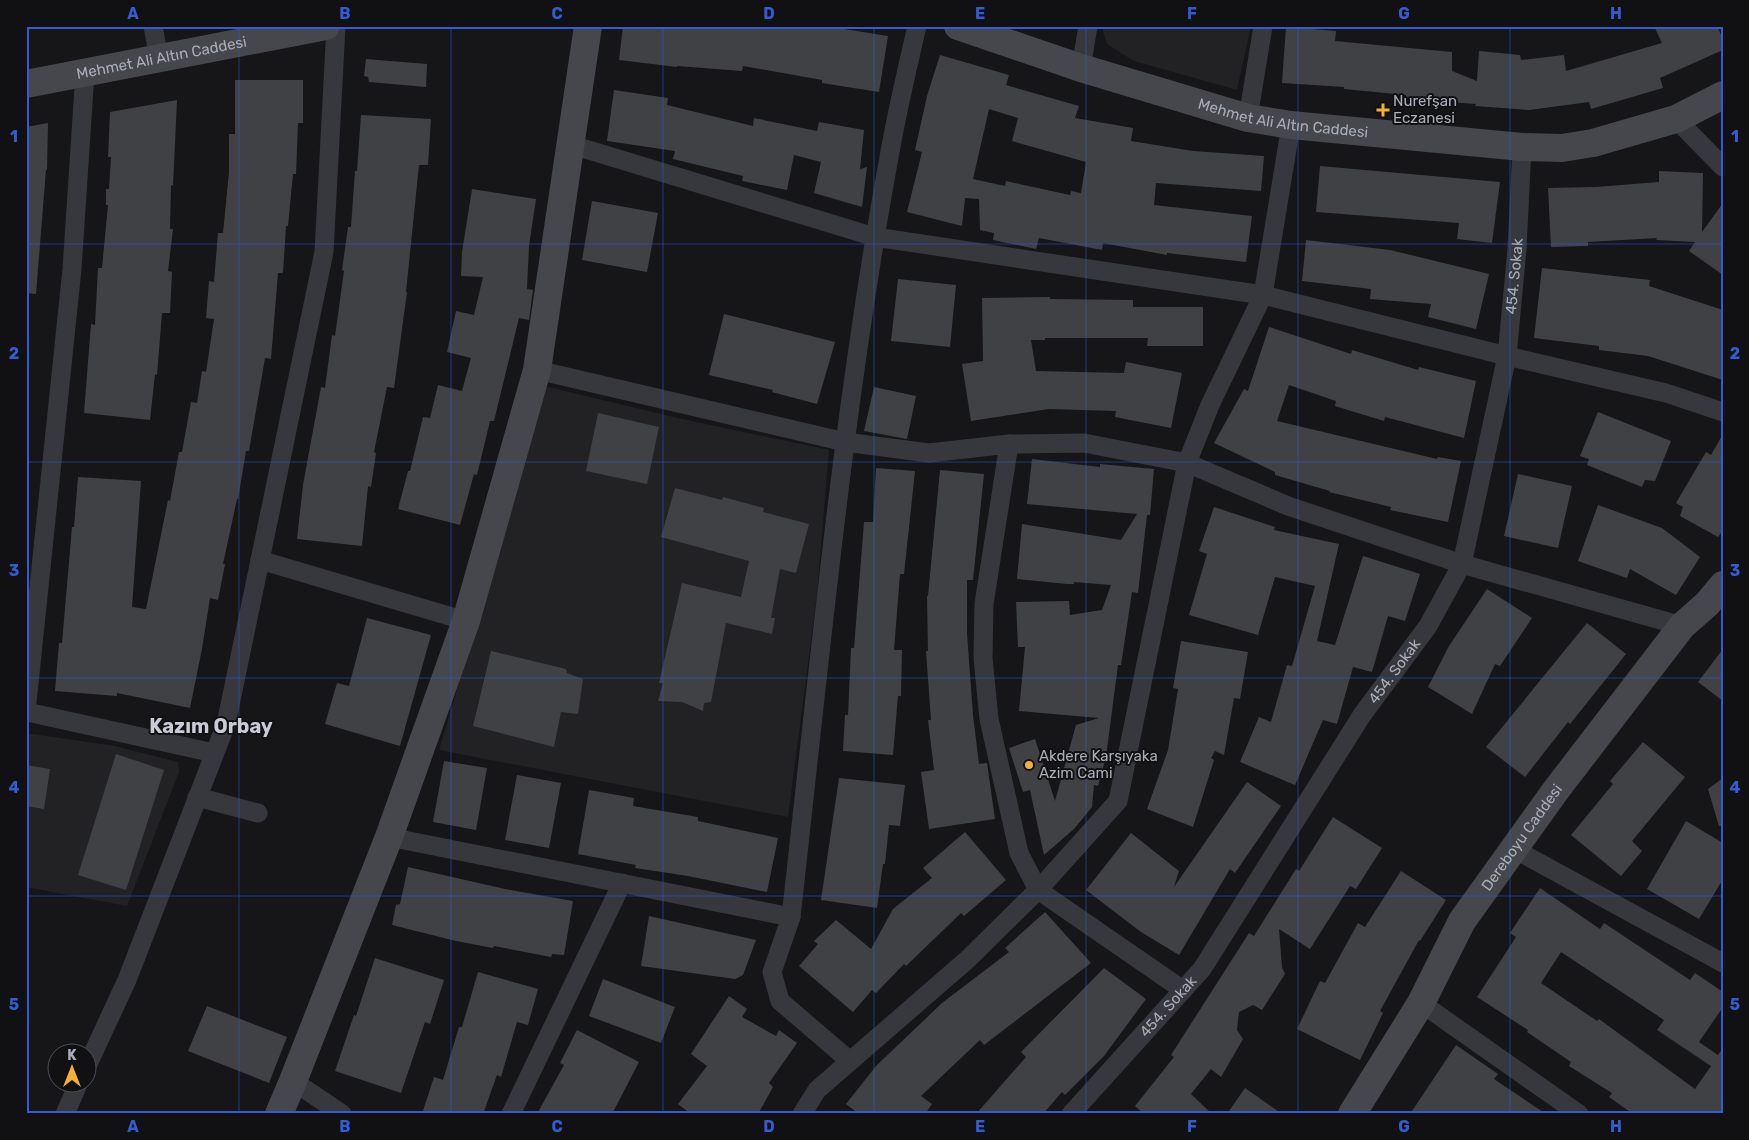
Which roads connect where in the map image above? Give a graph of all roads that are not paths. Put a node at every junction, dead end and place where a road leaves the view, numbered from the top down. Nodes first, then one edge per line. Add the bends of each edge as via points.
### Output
1 (153, 26) edge
2 (326, 26) edge
3 (336, 26) edge
4 (588, 26) edge
5 (916, 26) edge
6 (958, 26) edge
7 (1088, 26) edge
8 (1263, 26) edge
9 (158, 59) junction
10 (1081, 68) junction
11 (85, 73) junction
12 (26, 84) edge
13 (1723, 94) edge
14 (1248, 118) junction
15 (1676, 119) junction
16 (1290, 125) junction
17 (569, 144) junction
18 (1522, 147) junction
19 (1723, 167) edge
20 (876, 237) junction
21 (1263, 295) junction
22 (1507, 356) junction
23 (536, 370) junction
24 (1723, 412) edge
25 (845, 442) junction
26 (1009, 444) junction
27 (1187, 463) junction
28 (260, 560) junction
29 (1462, 564) junction
30 (1717, 600) edge
31 (466, 621) junction
32 (1682, 626) junction
33 (27, 712) edge
34 (214, 753) junction
35 (197, 797) junction
36 (258, 813) dead end
37 (389, 837) junction
38 (1514, 849) junction
39 (622, 883) junction
40 (1038, 890) junction
41 (791, 917) junction
42 (1720, 955) edge
43 (1183, 990) junction
44 (1421, 1003) junction
45 (98, 1042) edge
46 (850, 1061) junction
47 (293, 1081) junction
48 (75, 1092) edge
49 (65, 1114) edge
50 (279, 1114) edge
51 (342, 1114) edge
52 (511, 1114) edge
53 (802, 1114) edge
54 (1071, 1114) edge
55 (1352, 1114) edge
56 (1579, 1114) edge

1 - 9 street
2 - 9 street, Mehmet Ali Altın Caddesi
3 - 28 street via 324,252
4 - 17 street
5 - 20 street
6 - 10 street, Mehmet Ali Altın Caddesi
7 - 10 street
8 - 14 street
9 - 11 street, Mehmet Ali Altın Caddesi
10 - 14 street, Mehmet Ali Altın Caddesi
11 - 12 street, Mehmet Ali Altın Caddesi
11 - 33 street via 72,269
13 - 15 street, Mehmet Ali Altın Caddesi
14 - 16 street, Mehmet Ali Altın Caddesi
15 - 18 street, Mehmet Ali Altın Caddesi via 1593,143 1562,148
15 - 19 street
16 - 18 street, Mehmet Ali Altın Caddesi
16 - 21 street
17 - 20 street
17 - 23 street
18 - 22 street, 454. Sokak
20 - 21 street
20 - 25 street
21 - 22 street
21 - 27 street via 1210,405
22 - 24 street via 1666,393
22 - 29 street, 454. Sokak
23 - 25 street
23 - 31 street
25 - 26 street via 929,452
25 - 41 street
26 - 27 street via 1084,443
26 - 40 street via 984,604 983,658 989,719 1020,853
27 - 29 street via 1288,506
27 - 40 street via 1118,801
28 - 31 street
28 - 34 street via 226,724
29 - 32 street
29 - 43 street, 454. Sokak via 1428,626 1362,715 1202,969
30 - 32 street, Dereboyu Caddesi
31 - 37 street
32 - 38 street, Dereboyu Caddesi
33 - 34 street
34 - 35 street
35 - 36 street
35 - 45 street via 127,980
37 - 39 street
37 - 47 street
38 - 42 street
38 - 44 street, Dereboyu Caddesi via 1462,921
39 - 41 street
39 - 52 street
40 - 43 street
40 - 46 street via 968,958
41 - 46 street via 772,972 780,1001
43 - 54 street, 454. Sokak
44 - 55 street, Dereboyu Caddesi
44 - 56 street
46 - 53 street via 817,1090
47 - 50 street
47 - 51 street
48 - 49 street

